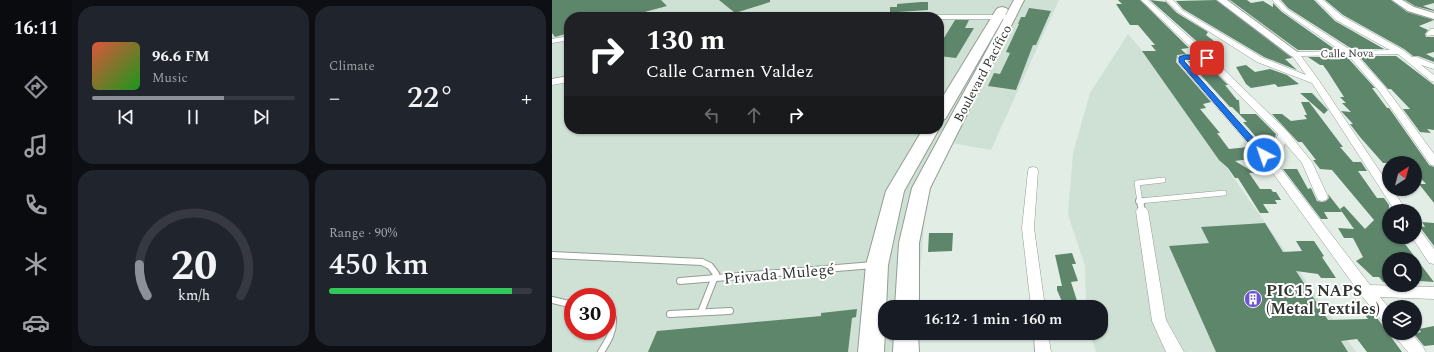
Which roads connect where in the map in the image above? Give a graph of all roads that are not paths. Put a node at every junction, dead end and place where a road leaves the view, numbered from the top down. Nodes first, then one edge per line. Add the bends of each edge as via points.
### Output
1 (1006, 0) edge
2 (1019, 0) edge
3 (1144, 0) edge
4 (1169, 0) edge
5 (1222, 0) edge
6 (1275, 0) edge
7 (1319, 0) edge
8 (1397, 0) edge
9 (1005, 16) junction
10 (1434, 16) edge
11 (944, 17) edge
12 (564, 39) edge
13 (552, 41) edge
14 (1350, 53) junction
15 (1402, 53) junction
16 (1295, 54) junction
17 (1207, 58) junction
18 (1434, 67) edge
19 (1434, 80) edge
20 (564, 81) edge
21 (552, 82) edge
22 (1316, 82) junction
23 (944, 108) edge
24 (1283, 133) junction
25 (928, 134) edge
26 (1434, 162) edge
27 (1274, 166) junction
28 (1033, 171) dead end
29 (1163, 180) dead end
30 (1224, 193) dead end
31 (1322, 197) dead end
32 (1396, 204) edge
33 (1141, 206) junction
34 (1422, 242) edge
35 (553, 256) edge
36 (1434, 259) edge
37 (877, 265) junction
38 (715, 279) junction
39 (680, 281) dead end
40 (1366, 291) junction
41 (1434, 293) edge
42 (552, 300) edge
43 (907, 300) edge
44 (1037, 300) edge
45 (564, 303) edge
46 (1382, 310) edge
47 (730, 311) dead end
48 (701, 312) junction
49 (670, 314) dead end
50 (609, 340) edge
51 (906, 340) edge
52 (1042, 340) edge
53 (1407, 340) edge
54 (601, 352) edge
55 (871, 352) edge
56 (906, 352) edge
57 (1043, 352) edge
58 (1176, 352) edge
59 (1418, 352) edge

1 - 9 main road, Boulevard Pacífico
2 - 9 main road, Boulevard Pacífico
3 - 17 street
4 - 22 street via 1180,11 1260,60
5 - 16 street
6 - 14 street via 1285,10
7 - 15 street via 1339,18
8 - 10 street via 1411,9
9 - 11 street
9 - 23 main road, Boulevard Pacífico
9 - 43 main road, Boulevard Pacífico via 921,188 909,243
12 - 13 lane
14 - 15 street, Calle Nova
14 - 16 street, Calle Nova
14 - 26 street via 1382,89
15 - 18 street
15 - 19 street
16 - 22 street
17 - 24 street
17 - 27 street via 1185,57 1181,58 1181,61
20 - 21 street
22 - 32 street
24 - 27 street
24 - 31 street via 1307,162
25 - 37 main road via 895,191
27 - 40 street
28 - 44 street via 1028,228
29 - 33 lane via 1137,183
30 - 33 lane
33 - 58 street via 1159,321
34 - 36 street
35 - 38 lane via 702,262 710,266 716,274
37 - 38 lane, Privada Mulegé
37 - 55 main road
38 - 39 lane, Privada Mulegé
38 - 48 lane
40 - 41 street
40 - 46 street
42 - 45 lane
47 - 48 lane
48 - 49 lane
50 - 54 lane
51 - 56 main road
52 - 57 street
53 - 59 street

